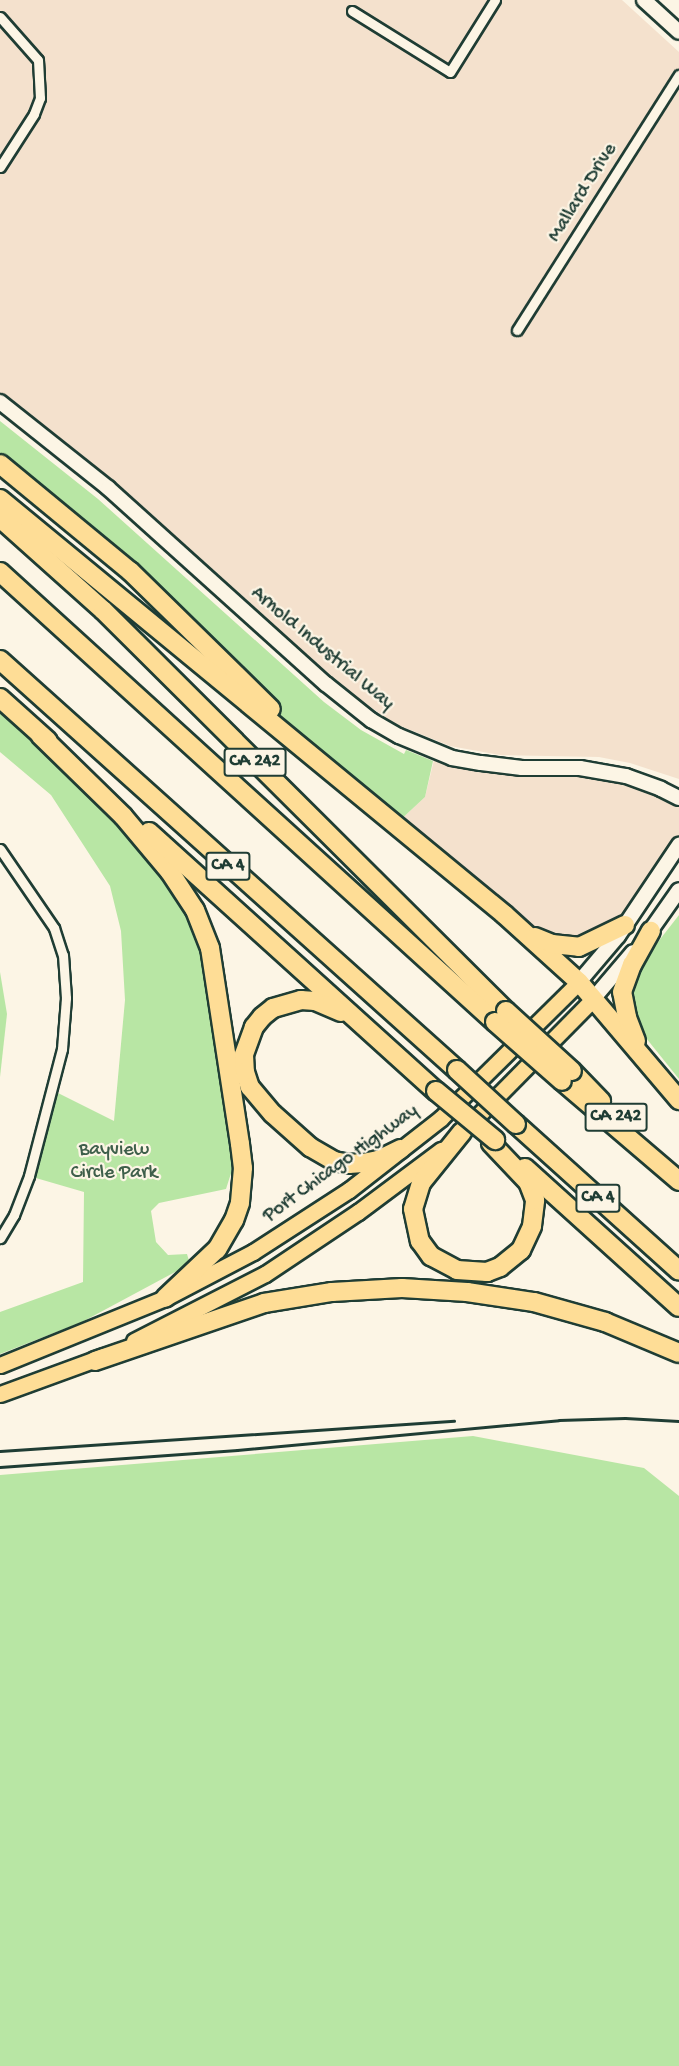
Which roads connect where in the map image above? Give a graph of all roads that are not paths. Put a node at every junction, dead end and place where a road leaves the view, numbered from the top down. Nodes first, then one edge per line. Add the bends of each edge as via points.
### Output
1 (495, 0) edge
2 (644, 0) edge
3 (352, 11) dead end
4 (0, 17) edge
5 (679, 32) edge
6 (679, 75) edge
7 (0, 167) edge
8 (517, 330) dead end
9 (0, 402) edge
10 (0, 464) edge
11 (0, 499) edge
12 (0, 518) edge
13 (0, 572) edge
14 (0, 660) edge
15 (0, 698) edge
16 (40, 735) junction
17 (679, 798) edge
18 (380, 810) junction
19 (679, 845) edge
20 (0, 849) edge
21 (679, 890) edge
22 (505, 915) junction
23 (625, 925) junction
24 (651, 932) junction
25 (579, 982) junction
26 (594, 998) junction
27 (500, 1016) junction
28 (376, 1037) junction
29 (641, 1054) junction
30 (679, 1100) edge
31 (467, 1127) junction
32 (493, 1142) junction
33 (401, 1149) junction
34 (679, 1181) edge
35 (0, 1238) edge
36 (679, 1271) edge
37 (165, 1298) junction
38 (679, 1307) edge
39 (679, 1353) edge
40 (95, 1360) junction
41 (0, 1365) edge
42 (0, 1394) edge

1 - 3 street via 450,72
2 - 5 street
4 - 7 street via 38,60 40,98
6 - 8 street, Mallard Drive
9 - 17 street, Arnold Industrial Way via 108,488 371,720 452,758 512,767 580,768 626,776
10 - 18 highway via 130,571
11 - 18 highway
12 - 27 highway, CA 242 via 103,610
13 - 27 highway
14 - 36 highway, CA 4, bridge
15 - 16 highway
16 - 28 highway
16 - 37 highway via 123,816 170,872 195,910 210,948 243,1168 240,1203 217,1249
18 - 22 highway
19 - 23 street, Port Chicago Highway
20 - 35 street via 54,928 63,955 66,998 62,1049 32,1165 14,1215
21 - 24 street
22 - 23 highway via 538,939 579,947
22 - 25 highway
23 - 25 street, Port Chicago Highway
24 - 26 street
24 - 29 highway via 622,992
25 - 26 highway
25 - 33 main road, Port Chicago Highway via 441,1118
26 - 29 highway
26 - 31 main road
27 - 34 highway, CA 242, bridge
28 - 31 highway, bridge via 436,1091
28 - 33 highway via 329,1006 315,1001 286,1003 273,1008 254,1027 244,1055 245,1072 260,1101 321,1155 349,1164 378,1160
29 - 30 highway
31 - 32 highway, bridge
31 - 32 highway via 420,1183 413,1209 420,1241 431,1256 457,1270 487,1272 500,1267 521,1250 532,1226 535,1200 528,1182
31 - 40 main road via 420,1167 265,1274
32 - 38 highway
33 - 37 main road, Port Chicago Highway via 349,1190 254,1252
37 - 41 main road, Port Chicago Highway
39 - 40 highway via 606,1322 546,1305 467,1292 402,1288 332,1292 264,1303
40 - 42 main road

